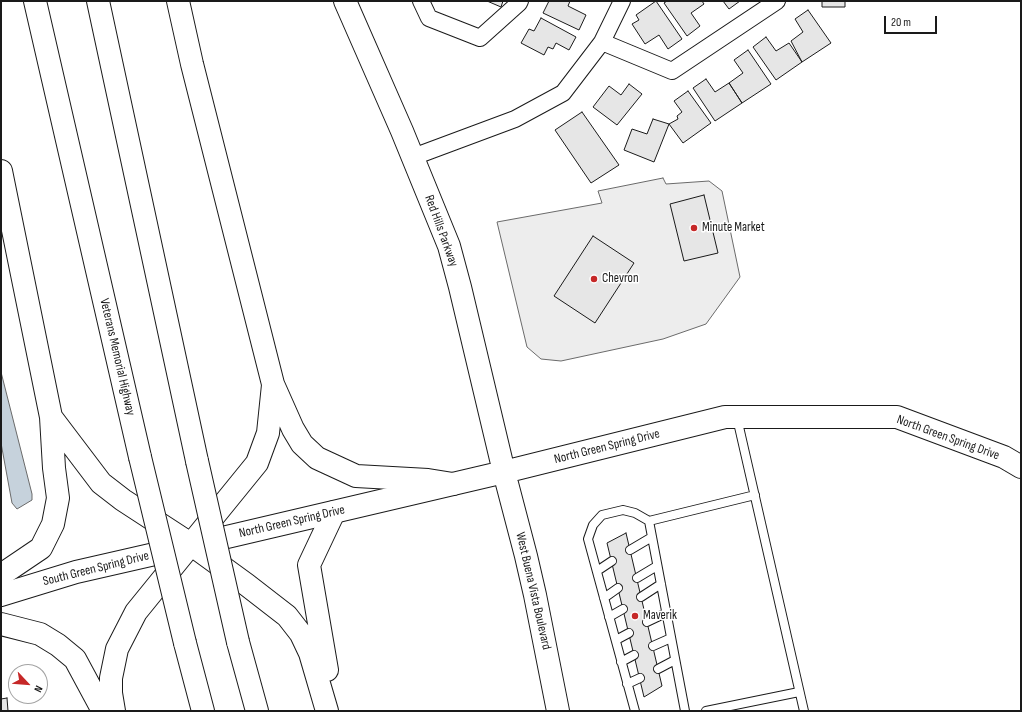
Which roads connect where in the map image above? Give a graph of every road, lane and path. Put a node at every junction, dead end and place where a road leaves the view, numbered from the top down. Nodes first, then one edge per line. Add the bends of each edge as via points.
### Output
1 (35, 1) edge
2 (98, 1) edge
3 (178, 1) edge
4 (345, 1) edge
5 (421, 1) edge
6 (520, 1) edge
7 (622, 1) edge
8 (777, 1) edge
9 (602, 42) junction
10 (413, 157) junction
11 (1, 171) edge
12 (273, 384) junction
13 (51, 417) junction
14 (737, 417) junction
15 (1021, 467) edge
16 (504, 472) junction
17 (453, 484) junction
18 (755, 495) junction
19 (334, 512) junction
20 (649, 521) junction
21 (652, 537) junction
22 (192, 545) junction
23 (630, 550) dead end
24 (612, 561) dead end
25 (657, 566) junction
26 (597, 571) junction
27 (1, 575) edge
28 (637, 578) dead end
29 (661, 584) junction
30 (618, 588) dead end
31 (1, 595) edge
32 (642, 597) dead end
33 (604, 598) junction
34 (623, 609) dead end
35 (666, 613) junction
36 (609, 617) junction
37 (647, 622) dead end
38 (1, 624) edge
39 (629, 633) dead end
40 (671, 638) junction
41 (616, 640) junction
42 (653, 646) dead end
43 (634, 655) dead end
44 (675, 660) junction
45 (621, 662) junction
46 (658, 669) dead end
47 (640, 678) dead end
48 (627, 684) junction
49 (799, 692) junction
50 (103, 711) edge
51 (114, 711) edge
52 (203, 711) edge
53 (257, 711) edge
54 (327, 711) edge
55 (334, 711) edge
56 (558, 711) edge
57 (635, 711) edge
58 (685, 711) edge
59 (706, 711) edge
60 (804, 711) edge

1 - 52 main road, Veterans Memorial Highway, bridge via 140,457
2 - 53 main road, bridge via 197,461 238,642
3 - 12 main road
4 - 10 main road, Red Hills Parkway
5 - 6 street via 429,18 480,38
7 - 9 street
8 - 9 street via 672,71
9 - 10 street via 563,93 515,119
10 - 16 main road, Red Hills Parkway via 449,246
11 - 13 main road
12 - 17 main road via 293,429 302,444 317,458 356,476
12 - 22 main road via 268,433 258,463
13 - 22 main road via 101,483
13 - 27 main road via 58,498 53,524 41,548
14 - 15 main road, North Green Spring Drive via 897,417 1004,457
14 - 16 main road, North Green Spring Drive via 725,417
14 - 18 lane
16 - 17 main road, North Green Spring Drive
16 - 56 main road, West Buena Vista Boulevard via 532,582
17 - 19 main road, North Green Spring Drive
18 - 20 lane
18 - 49 lane
19 - 22 main road, North Green Spring Drive
19 - 55 main road via 309,566
20 - 21 lane
20 - 26 lane via 623,510 602,515 593,526 588,539
21 - 23 lane
21 - 25 lane
22 - 31 main road, South Green Spring Drive via 76,572
22 - 51 main road via 136,612 117,649 110,678
22 - 54 main road via 287,616 301,634 310,653
24 - 26 lane
25 - 28 lane
25 - 29 lane
26 - 33 lane
29 - 32 lane
29 - 35 lane
30 - 33 lane
33 - 36 lane
34 - 36 lane
35 - 37 lane
35 - 40 lane
36 - 41 lane
38 - 50 main road via 40,634 75,659
39 - 41 lane
40 - 42 lane
40 - 44 lane
41 - 45 lane
43 - 45 lane
44 - 46 lane
44 - 58 lane
45 - 48 lane
47 - 48 lane
48 - 57 lane
49 - 59 lane
49 - 60 lane

